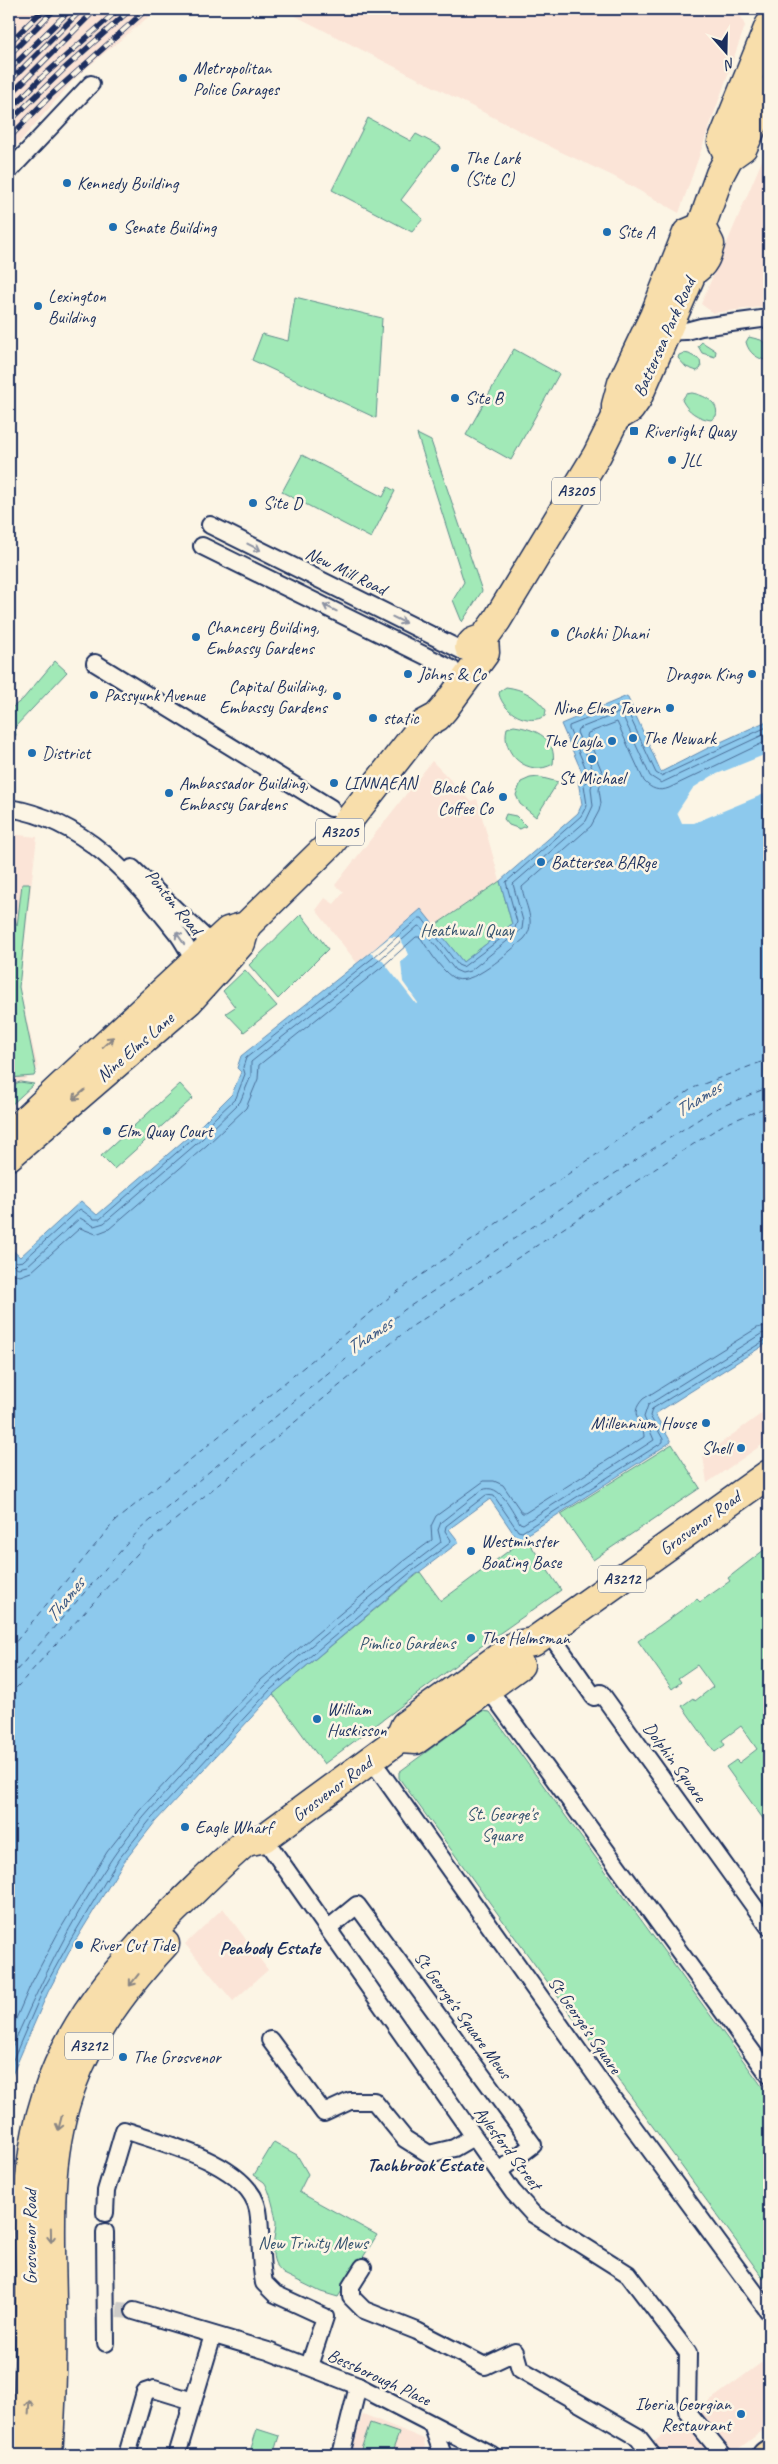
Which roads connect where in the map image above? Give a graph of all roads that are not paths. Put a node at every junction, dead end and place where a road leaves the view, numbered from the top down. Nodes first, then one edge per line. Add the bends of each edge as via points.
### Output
1 (769, 26) edge
2 (91, 84) dead end
3 (769, 91) edge
4 (729, 157) junction
5 (9, 171) edge
6 (769, 318) edge
7 (660, 324) junction
8 (210, 525) dead end
9 (202, 546) dead end
10 (534, 563) joint
11 (467, 653) junction
12 (95, 663) dead end
13 (424, 724) junction
14 (9, 808) edge
15 (331, 808) dead end
16 (105, 852) junction
17 (211, 961) junction
18 (9, 1135) edge
19 (9, 1156) edge
20 (769, 1474) edge
21 (541, 1637) junction
22 (488, 1688) junction
23 (399, 1739) junction
24 (371, 1760) junction
25 (264, 1838) junction
26 (769, 1927) edge
27 (329, 1928) junction
28 (270, 2040) dead end
29 (769, 2074) edge
30 (473, 2137) junction
31 (499, 2171) junction
32 (105, 2213) dead end
33 (105, 2232) dead end
34 (363, 2267) dead end
35 (134, 2311) tunnel mouth
36 (769, 2312) edge
37 (213, 2335) junction
38 (106, 2343) dead end
39 (309, 2366) junction
40 (358, 2386) junction
41 (193, 2401) junction
42 (432, 2425) junction
43 (25, 2455) edge
44 (48, 2455) edge
45 (128, 2455) edge
46 (177, 2455) edge
47 (341, 2455) edge
48 (443, 2455) edge
49 (492, 2455) edge
50 (652, 2455) edge
51 (723, 2455) edge

1 - 4 highway via 722,142
2 - 5 street
3 - 4 highway, Battersea Park Road / A3205 via 743,147
4 - 7 highway, Battersea Park Road / A3205 via 701,227 710,244 708,254 701,266 693,271
6 - 7 street via 686,332
7 - 10 highway, Battersea Park Road / A3205 via 637,399 630,409 616,418
8 -> 11 street, New Mill Road
11 -> 9 street
10 - 11 highway, Nine Elms Lane / A3205
11 - 13 highway, Nine Elms Lane / A3205 via 428,705
11 - 13 highway, Nine Elms Lane / A3205 via 485,653 436,718
12 - 15 street
13 - 17 highway, Nine Elms Lane / A3205 via 330,844 246,926 241,943
14 - 16 street, Ponton Road via 56,821
17 -> 16 street, Ponton Road via 179,935
16 - 17 street, Ponton Road via 118,856
18 -> 17 highway, Nine Elms Lane / A3205
17 -> 19 highway, Nine Elms Lane / A3205 via 182,1007
20 - 21 highway, Grosvenor Road / A3212
21 - 22 highway, Grosvenor Road / A3212 via 526,1661
21 - 23 highway, Grosvenor Road / A3212 via 516,1645 464,1682 405,1725
21 - 26 street, Dolphin Square via 594,1697 601,1693
22 - 23 highway, Grosvenor Road / A3212 via 416,1740
22 - 29 street
23 - 24 highway, Grosvenor Road / A3212
24 - 25 highway, Grosvenor Road / A3212
24 - 36 street, St George's Square
25 - 27 street, Aylesford Street
43 -> 25 highway, Grosvenor Road / A3212 via 31,2353 30,2184 38,2122 51,2082 80,2022 124,1961 224,1860 246,1842
25 -> 44 highway, Grosvenor Road / A3212 via 257,1856 197,1910 137,1976 95,2036 72,2083 60,2124 51,2178 53,2360
27 - 30 street, Aylesford Street
27 - 31 street, St George's Square Mews via 357,1905 532,2145
28 - 30 street via 324,2113 350,2101 374,2101 405,2139 429,2154 454,2148
30 - 31 street, Aylesford Street
31 - 51 street, Aylesford Street via 534,2214 628,2274 688,2353 688,2411
32 - 39 street, Bessborough Place via 106,2191 124,2130 222,2167 244,2183 258,2209 264,2283 275,2294 325,2317
33 - 38 street via 111,2311
34 - 50 street via 351,2286 351,2297 364,2310 417,2331 485,2366 515,2352 520,2369 638,2437
35 - 37 street, Bessborough Place
37 - 39 street, Bessborough Place
37 - 41 street
39 - 40 street, Bessborough Place
40 - 42 street, Bessborough Place
40 - 47 street
41 - 45 street via 154,2389 145,2392
41 - 46 street
42 - 48 street, Bessborough Place
42 - 49 street, Bessborough Place

